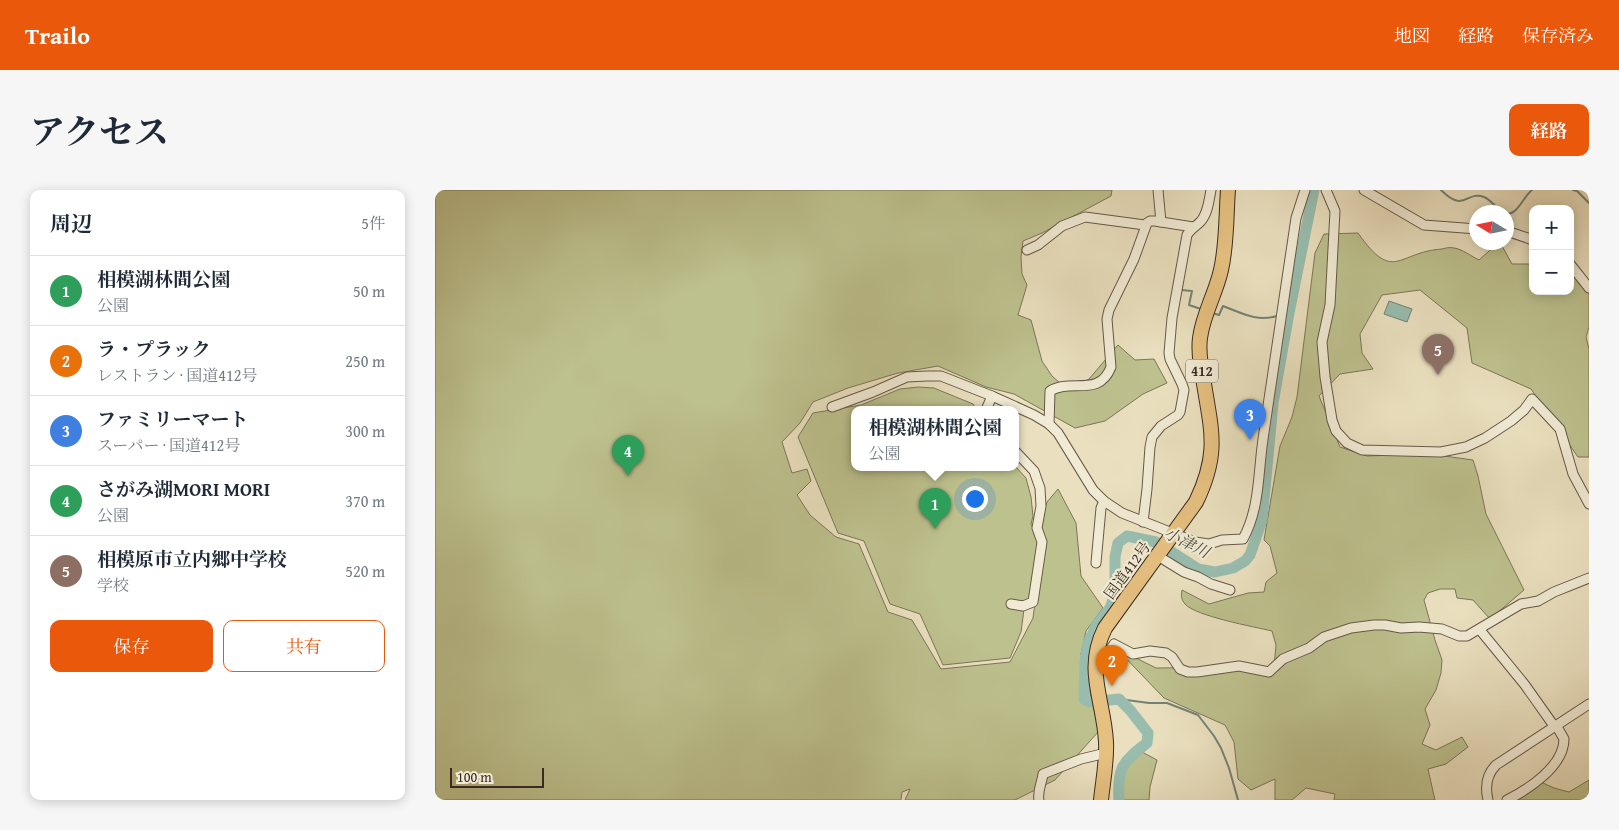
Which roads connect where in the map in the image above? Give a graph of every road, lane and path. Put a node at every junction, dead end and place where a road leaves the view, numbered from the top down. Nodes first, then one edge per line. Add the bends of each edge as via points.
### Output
1 (1158, 190) edge
2 (1211, 190) edge
3 (1228, 190) edge
4 (1305, 190) edge
5 (1326, 190) edge
6 (1363, 190) edge
7 (1161, 222) junction
8 (1145, 225) junction
9 (1193, 227) junction
10 (1469, 228) edge
11 (1514, 233) edge
12 (1529, 239) edge
13 (1027, 250) dead end
14 (1574, 269) edge
15 (1589, 288) edge
16 (992, 396) junction
17 (988, 406) edge
18 (1015, 406) edge
19 (832, 407) dead end
20 (1019, 408) edge
21 (1049, 424) junction
22 (1019, 455) edge
23 (1104, 501) junction
24 (1589, 504) edge
25 (1143, 522) junction
26 (1164, 547) junction
27 (1096, 563) dead end
28 (1589, 578) edge
29 (1230, 590) dead end
30 (1011, 604) dead end
31 (1480, 630) junction
32 (1095, 669) junction
33 (1589, 704) edge
34 (1555, 726) junction
35 (1106, 753) junction
36 (1039, 800) edge
37 (1101, 800) edge
38 (1488, 800) edge
39 (1507, 800) edge

1 - 7 street
2 - 9 street via 1206,214
3 - 26 highway, 国道412号 / 412 via 1221,270 1199,339 1212,453 1195,502
4 - 26 street via 1296,218 1261,452 1258,497 1248,531 1243,539
5 - 24 street via 1335,210 1330,305 1322,357 1332,420 1339,436 1362,450 1452,451 1485,438 1518,415 1532,399 1561,429 1573,474
6 - 10 street via 1424,225
7 - 8 street via 1150,221
7 - 9 street
8 - 13 street via 1085,217 1062,226
8 - 21 street via 1134,259 1109,310 1109,373 1099,383 1057,386 1050,390
9 - 25 street via 1187,234 1169,352 1184,390 1178,416 1161,426 1152,437
11 - 12 street
14 - 15 street
16 - 17 street
16 - 18 street
16 - 19 street via 941,376 907,377
20 - 21 street
21 - 23 street via 1093,490
22 - 30 street via 1034,471 1041,488 1037,528 1042,542 1033,602 1023,606
23 - 25 street
23 - 27 street
25 - 26 street
26 - 29 street via 1184,572
26 - 32 highway, 国道412号 / 412 via 1105,628 1098,645
28 - 31 street via 1538,601 1521,604
31 - 32 street via 1465,637 1442,629 1419,627 1374,625 1351,628 1324,637 1309,648 1283,659 1269,672 1239,666 1188,672 1180,669 1173,657 1166,654 1150,651 1133,654 1114,644
31 - 34 street
32 - 35 highway, 国道412号 / 412
33 - 34 street
34 - 38 street via 1492,770 1487,782
34 - 39 street via 1564,739 1557,758 1534,785
35 - 36 street via 1043,774 1038,790
35 - 37 highway, 国道412号 / 412

